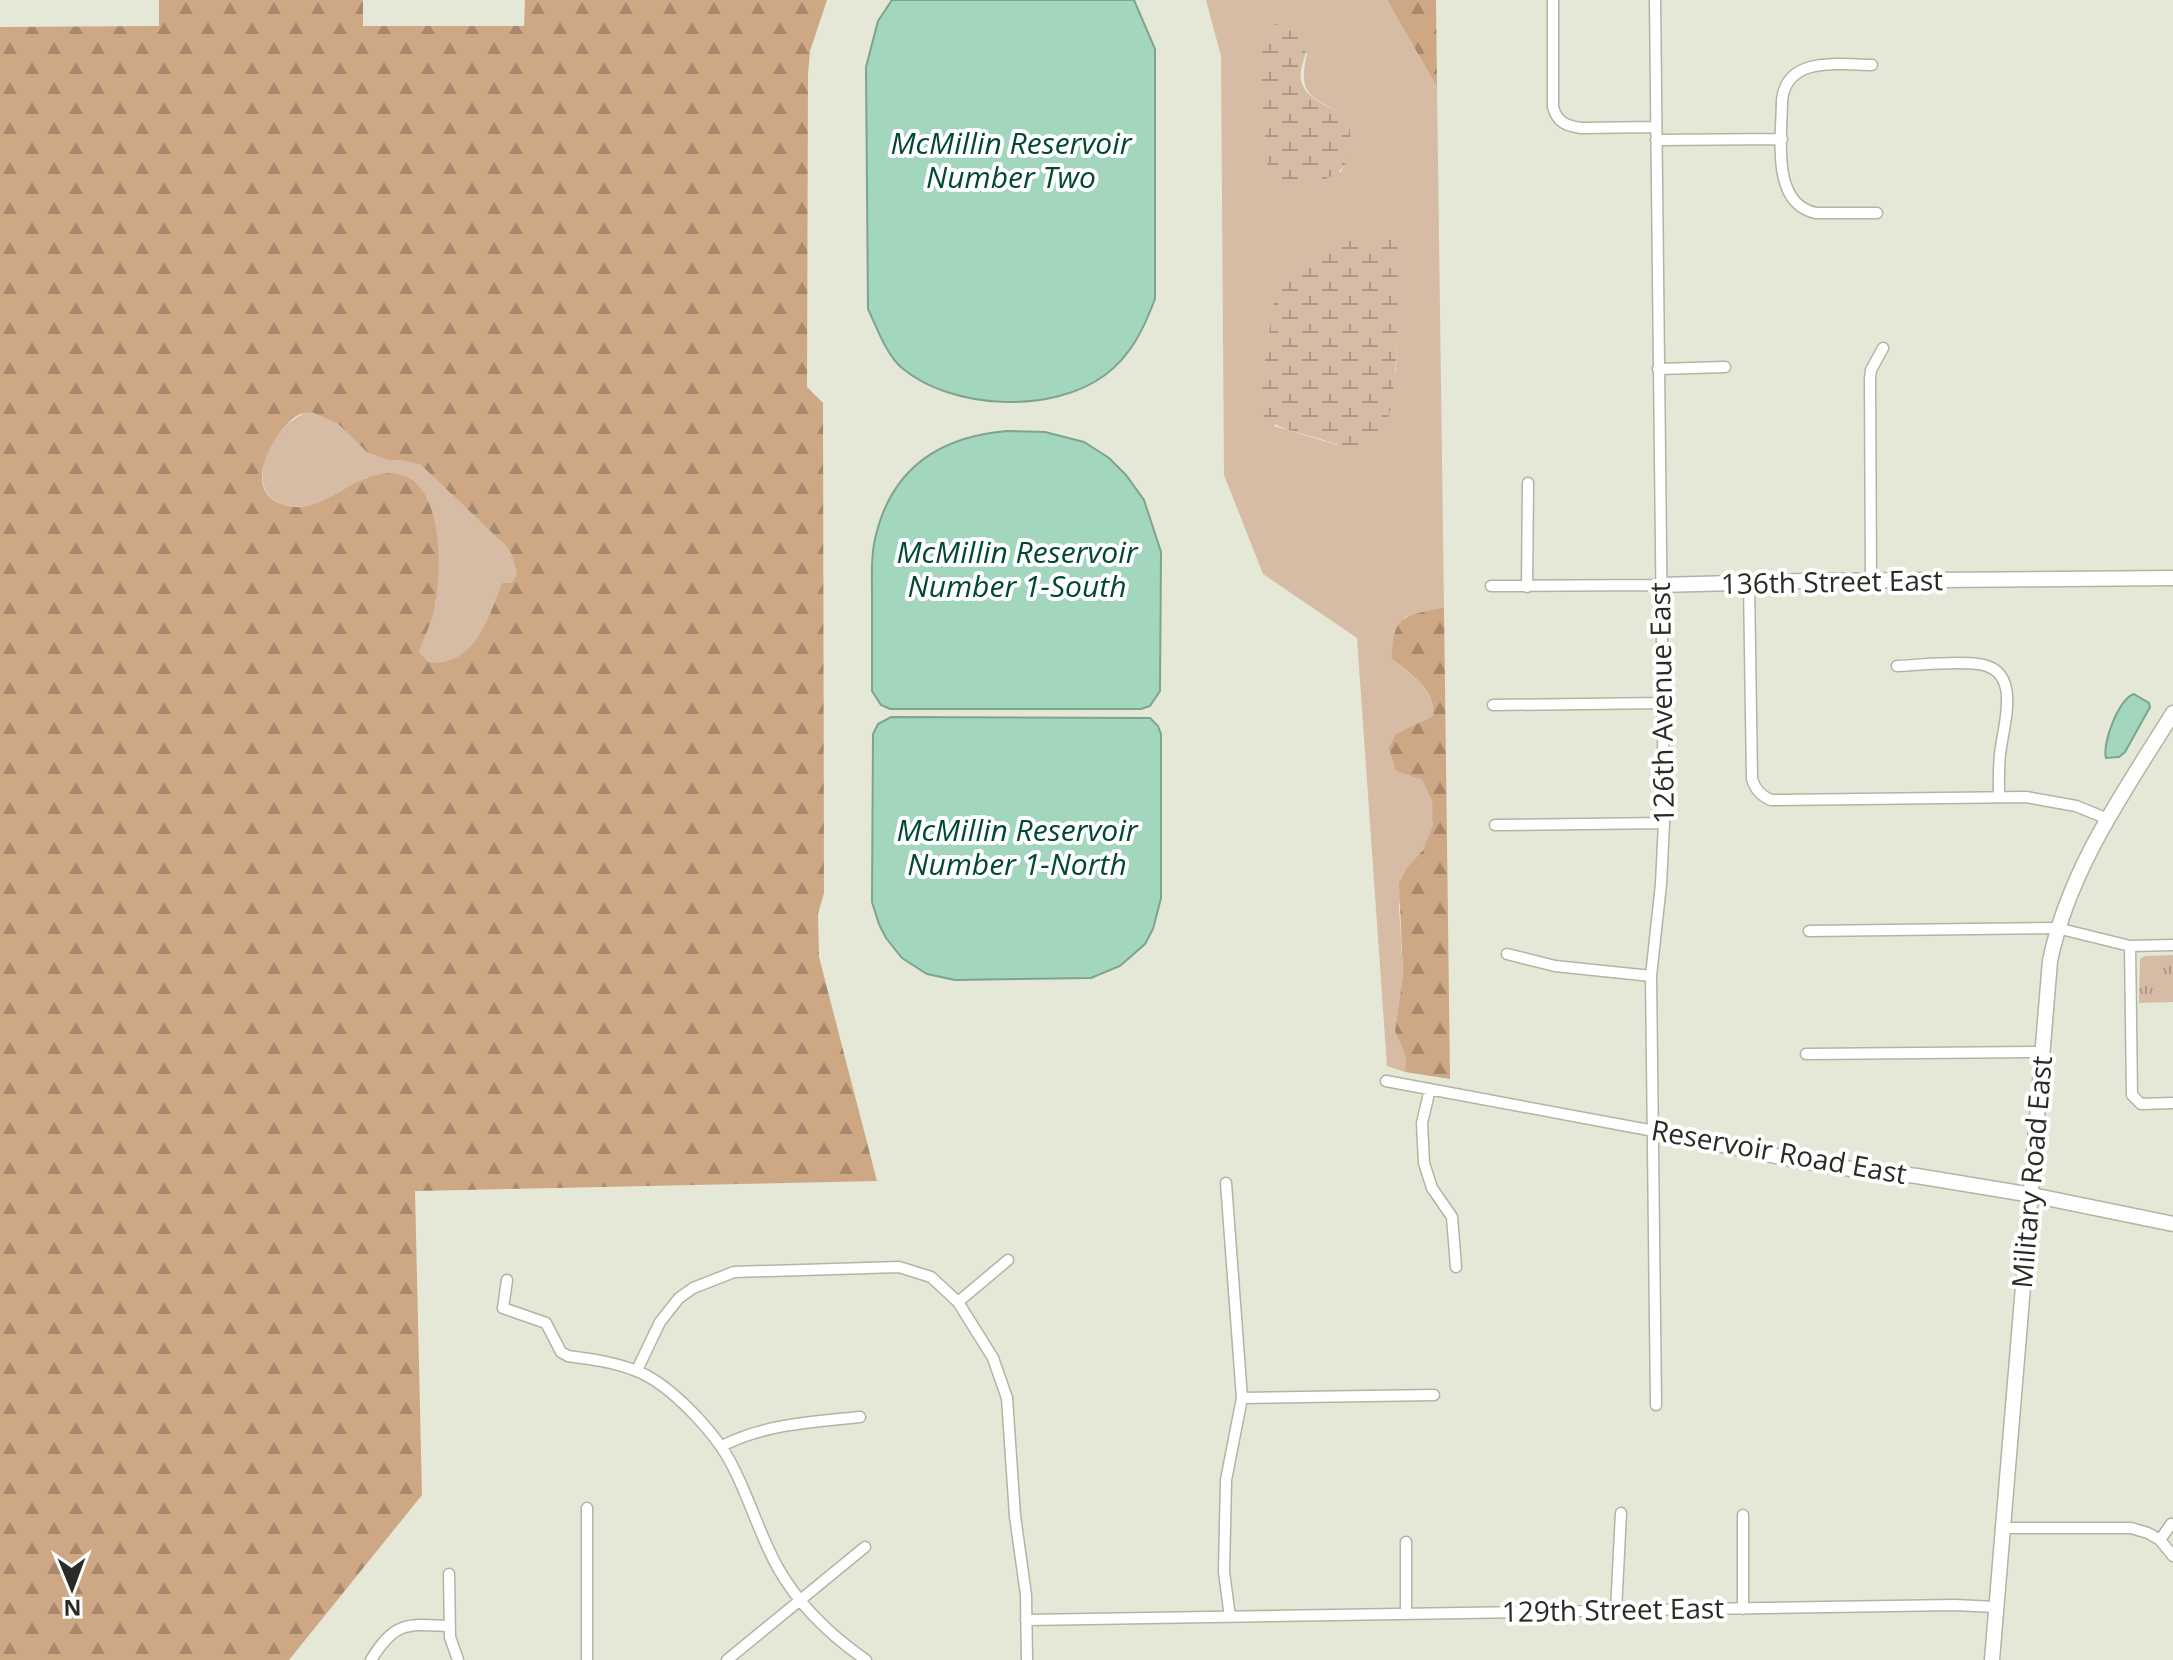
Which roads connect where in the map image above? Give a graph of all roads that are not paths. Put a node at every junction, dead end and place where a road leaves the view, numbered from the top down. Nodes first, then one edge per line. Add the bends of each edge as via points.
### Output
1 (1553, 0) edge
2 (1655, 0) edge
3 (1872, 65) dead end
4 (1656, 127) junction
5 (1782, 139) junction
6 (1656, 140) junction
7 (1877, 213) dead end
8 (1883, 348) dead end
9 (1725, 367) dead end
10 (1658, 369) junction
11 (1528, 483) dead end
12 (2173, 578) edge
13 (1871, 581) junction
14 (1749, 583) junction
15 (1660, 585) junction
16 (1491, 586) dead end
17 (1527, 587) junction
18 (1897, 666) dead end
19 (1663, 703) junction
20 (1493, 705) dead end
21 (2173, 713) edge
22 (1999, 797) junction
23 (2108, 819) junction
24 (1664, 823) junction
25 (1495, 825) dead end
26 (2057, 928) junction
27 (1809, 931) dead end
28 (2173, 945) edge
29 (2130, 946) junction
30 (1507, 954) dead end
31 (1651, 976) junction
32 (2042, 1052) junction
33 (1806, 1054) dead end
34 (1386, 1081) dead end
35 (1430, 1089) junction
36 (2173, 1103) edge
37 (1654, 1131) junction
38 (1226, 1183) dead end
39 (2032, 1195) junction
40 (2173, 1224) edge
41 (1008, 1260) dead end
42 (1456, 1267) dead end
43 (507, 1280) dead end
44 (958, 1302) junction
45 (637, 1370) junction
46 (1434, 1395) dead end
47 (1242, 1398) junction
48 (1656, 1405) dead end
49 (860, 1417) dead end
50 (722, 1446) junction
51 (587, 1508) dead end
52 (1621, 1513) dead end
53 (1743, 1515) dead end
54 (2171, 1524) dead end
55 (2001, 1528) junction
56 (2160, 1540) junction
57 (1406, 1542) dead end
58 (865, 1547) dead end
59 (2173, 1556) edge
60 (449, 1574) dead end
61 (799, 1599) junction
62 (1996, 1607) junction
63 (1743, 1609) junction
64 (1616, 1611) junction
65 (1406, 1613) junction
66 (1230, 1617) junction
67 (1026, 1620) junction
68 (449, 1626) junction
69 (371, 1660) edge
70 (458, 1660) edge
71 (587, 1660) edge
72 (727, 1660) edge
73 (866, 1660) edge
74 (1027, 1660) edge
75 (1992, 1660) edge

1 - 4 street via 1553,107 1559,120 1581,128
2 - 4 street, 126th Avenue East
3 - 5 street via 1803,68 1789,78 1783,90
4 - 6 street, 126th Avenue East
5 - 6 street
5 - 7 street via 1786,191 1794,203 1816,213
6 - 10 street, 126th Avenue East
8 - 13 street via 1870,378
9 - 10 street
10 - 15 street, 126th Avenue East
11 - 17 street
12 - 13 street, 136th Street East
13 - 14 street, 136th Street East
14 - 15 street, 136th Street East
14 - 22 street via 1752,779 1759,792 1771,800
15 - 17 street, 136th Street East
15 - 19 street, 126th Avenue East
16 - 17 street, 136th Street East
18 - 22 street via 1974,664 1998,673 2008,694
19 - 20 street
19 - 24 street, 126th Avenue East
21 - 23 street, Military Road East
22 - 23 street via 2053,801
23 - 26 street, Military Road East via 2076,876
24 - 25 street
24 - 31 street, 126th Avenue East
26 - 27 street
26 - 29 street
26 - 32 street, Military Road East
28 - 29 street
29 - 36 street via 2132,1095 2141,1104
30 - 31 street via 1568,968
31 - 37 street, 126th Avenue East
32 - 33 street
32 - 39 street, Military Road East
34 - 35 street, Reservoir Road East
35 - 37 street, Reservoir Road East
35 - 42 street via 1422,1123 1424,1163 1432,1188 1452,1217
37 - 39 street, Reservoir Road East via 1820,1164
37 - 48 street, 126th Avenue East
38 - 47 street
39 - 40 street, Reservoir Road East
39 - 55 street, Military Road East
41 - 44 street
43 - 45 street via 503,1308 546,1323 561,1352
44 - 45 street via 931,1277 899,1267 734,1272 679,1298 660,1322
44 - 67 street via 993,1358 1004,1387
45 - 50 street via 693,1413
46 - 47 street
47 - 66 street via 1226,1480 1224,1572
49 - 50 street via 768,1428
50 - 61 street via 771,1554
51 - 71 street
52 - 64 street
53 - 63 street
54 - 56 street
55 - 56 street via 2131,1528
55 - 62 street, Military Road East
56 - 59 street
57 - 65 street
58 - 61 street
60 - 68 street
61 - 72 street
61 - 73 street via 833,1636
62 - 63 street, 129th Street East
62 - 75 street, Military Road East
63 - 64 street, 129th Street East
64 - 65 street, 129th Street East
65 - 66 street, 129th Street East
66 - 67 street, 129th Street East
67 - 74 street
68 - 69 street via 403,1627 385,1638
68 - 70 street

